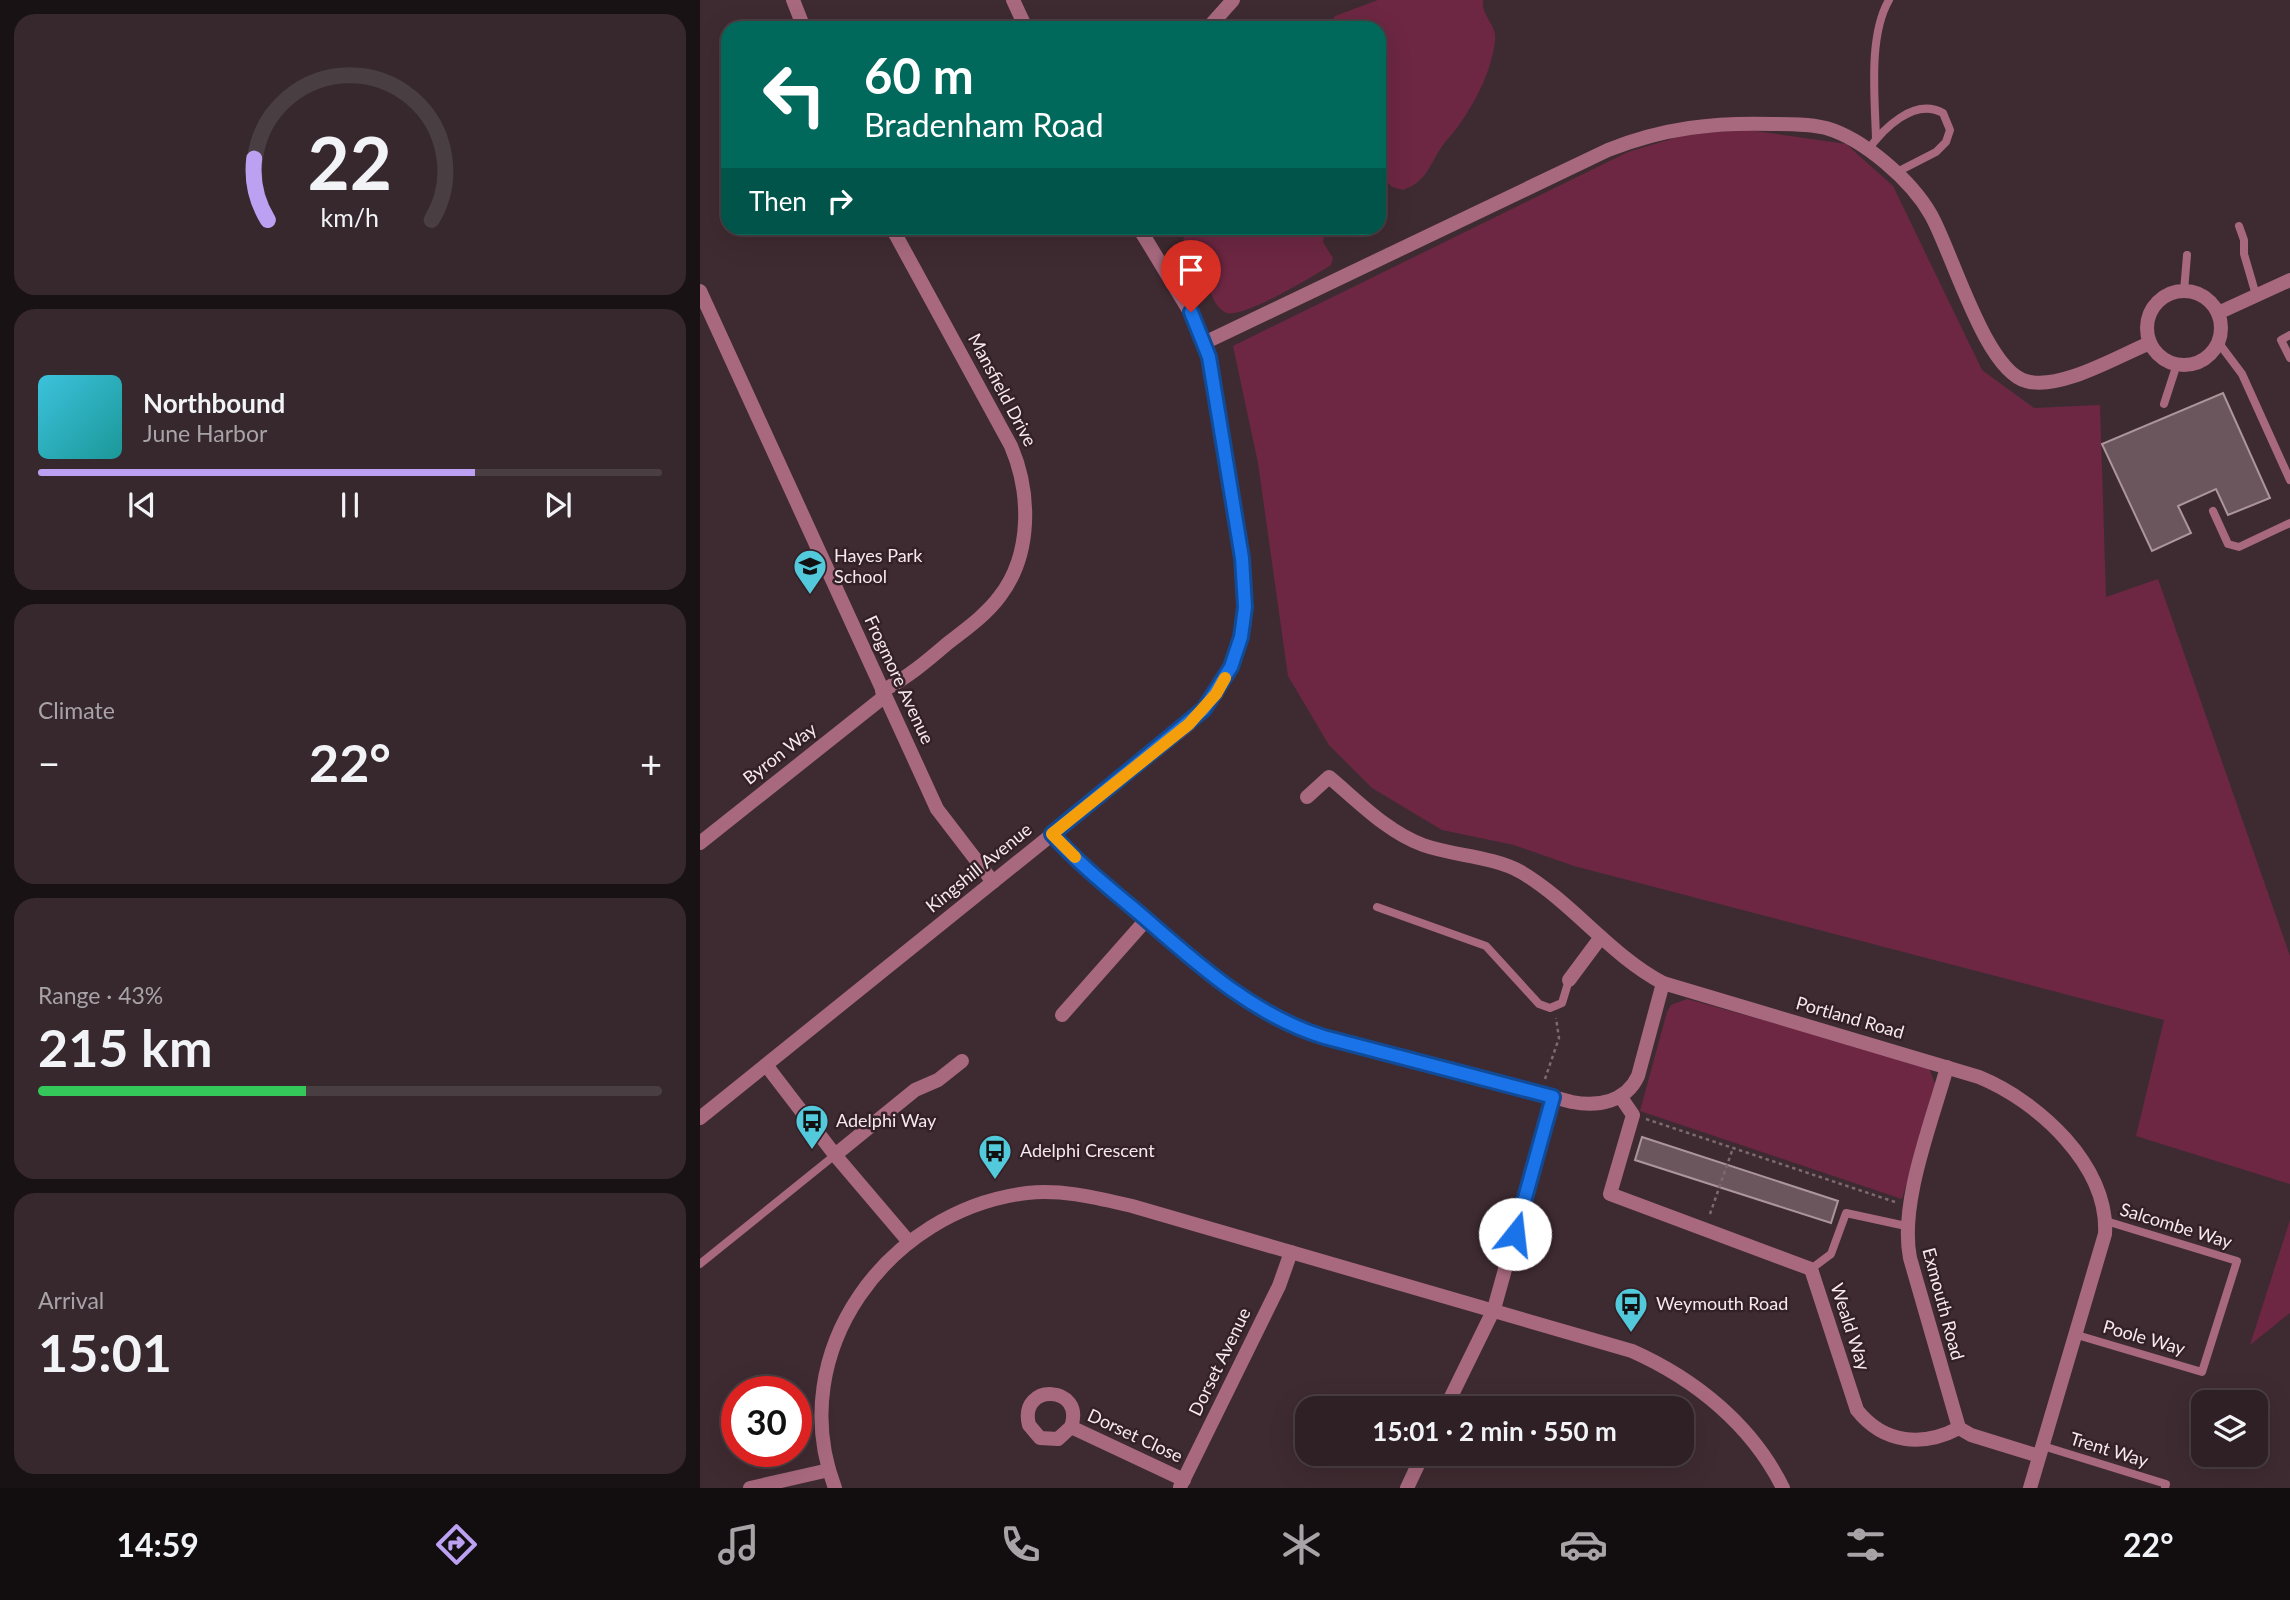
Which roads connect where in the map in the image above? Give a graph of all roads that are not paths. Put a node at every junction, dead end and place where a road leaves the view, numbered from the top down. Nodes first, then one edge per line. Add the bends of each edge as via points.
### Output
1 (793, 0) edge
2 (1013, 0) edge
3 (1234, 0) edge
4 (1889, 0) edge
5 (801, 21) edge
6 (1023, 21) edge
7 (1214, 21) edge
8 (1871, 145) junction
9 (1897, 172) junction
10 (2239, 226) dead end
11 (895, 235) edge
12 (1143, 235) edge
13 (2187, 255) dead end
14 (2290, 280) edge
15 (700, 291) edge
16 (2184, 291) junction
17 (2256, 295) junction
18 (2218, 313) junction
19 (2290, 335) edge
20 (2150, 342) junction
21 (2218, 342) junction
22 (1205, 343) junction
23 (2290, 358) edge
24 (2177, 364) junction
25 (2164, 404) dead end
26 (2290, 480) edge
27 (2213, 511) dead end
28 (2290, 523) edge
29 (883, 694) junction
30 (1307, 797) dead end
31 (1052, 834) junction
32 (700, 843) edge
33 (993, 882) junction
34 (1377, 907) dead end
35 (1146, 919) junction
36 (1601, 937) junction
37 (1569, 980) joint
38 (1664, 984) junction
39 (1062, 1015) dead end
40 (962, 1061) dead end
41 (766, 1065) junction
42 (1947, 1067) junction
43 (1546, 1096) junction
44 (1620, 1096) junction
45 (700, 1118) edge
46 (835, 1155) junction
47 (2106, 1221) junction
48 (1906, 1226) junction
49 (909, 1242) junction
50 (1292, 1252) junction
51 (700, 1264) edge
52 (1811, 1269) junction
53 (1493, 1310) junction
54 (2077, 1335) junction
55 (2202, 1372) joint
56 (1451, 1396) edge
57 (1071, 1427) dead end
58 (1959, 1428) junction
59 (2041, 1451) junction
60 (1417, 1466) edge
61 (829, 1470) junction
62 (1182, 1484) edge
63 (2165, 1486) edge
64 (750, 1488) edge
65 (835, 1488) edge
66 (1407, 1488) edge
67 (1783, 1488) edge
68 (2030, 1488) edge

1 - 5 street
2 - 6 street
3 - 7 street
4 - 8 lane via 1877,38
8 - 9 street
8 - 9 lane via 1913,110 1931,108 1943,113 1949,136 1942,148
8 - 22 street via 1797,124 1712,124 1651,134 1567,169
9 - 20 street via 1931,214 1991,348 2014,377 2036,383 2060,381
10 - 17 lane
11 - 29 street, Mansfield Drive via 1011,446 1021,475 1025,521 1016,569 991,607
12 - 22 street, Kingshill Avenue
13 - 16 lane
14 - 17 street
15 - 29 street, Frogmore Avenue
16 - 18 street via 2207,299
16 - 20 street via 2163,297 2153,307 2147,328
17 - 18 street
18 - 21 street
19 - 23 lane via 2281,340
20 - 24 street via 2161,357
21 - 24 street via 2197,362
21 - 26 lane via 2242,374
22 - 31 street, Kingshill Avenue via 1242,558 1245,621 1231,667 1204,709
24 - 25 lane
27 - 28 lane via 2228,544 2239,547
29 - 32 street, Byron Way
29 - 33 street, Frogmore Avenue via 937,809
30 - 36 street, Portland Road via 1329,777 1412,841 1522,873
31 - 33 street, Kingshill Avenue
31 - 35 street
33 - 41 street, Kingshill Avenue
34 - 37 lane via 1486,946 1539,1004 1554,1008 1562,1003
35 - 39 street
35 - 43 street via 1228,986 1292,1026
36 - 37 street
36 - 38 street, Portland Road
38 - 42 street, Portland Road
38 - 44 street via 1638,1076
40 - 46 street via 938,1080 915,1090
41 - 45 street, Kingshill Avenue
41 - 46 street
42 - 47 street, Portland Road via 2008,1090 2045,1117 2097,1184
42 - 48 street, Exmouth Road
43 - 44 street via 1591,1105
43 - 53 street
44 - 52 street, Weald Way via 1633,1115 1610,1194
46 - 49 street
46 - 51 lane
47 - 54 street, Portland Road
47 - 55 lane, Salcombe Way via 2237,1261
48 - 52 lane via 1846,1213 1831,1254
48 - 58 street, Exmouth Road via 1910,1258
49 - 50 street via 939,1221 985,1202 1048,1192 1132,1206
49 - 61 street via 866,1285 846,1318 831,1357 821,1419
50 - 53 street
50 - 62 street, Dorset Avenue
52 - 58 street, Weald Way via 1863,1417 1880,1431 1918,1442
53 - 56 street
53 - 67 street via 1607,1342 1669,1369 1734,1420
54 - 55 lane, Poole Way
54 - 59 street, Portland Road
57 - 62 street, Dorset Close
58 - 59 street
59 - 63 lane, Trent Way
59 - 68 street, Portland Road
60 - 66 street
61 - 64 street
61 - 65 street

